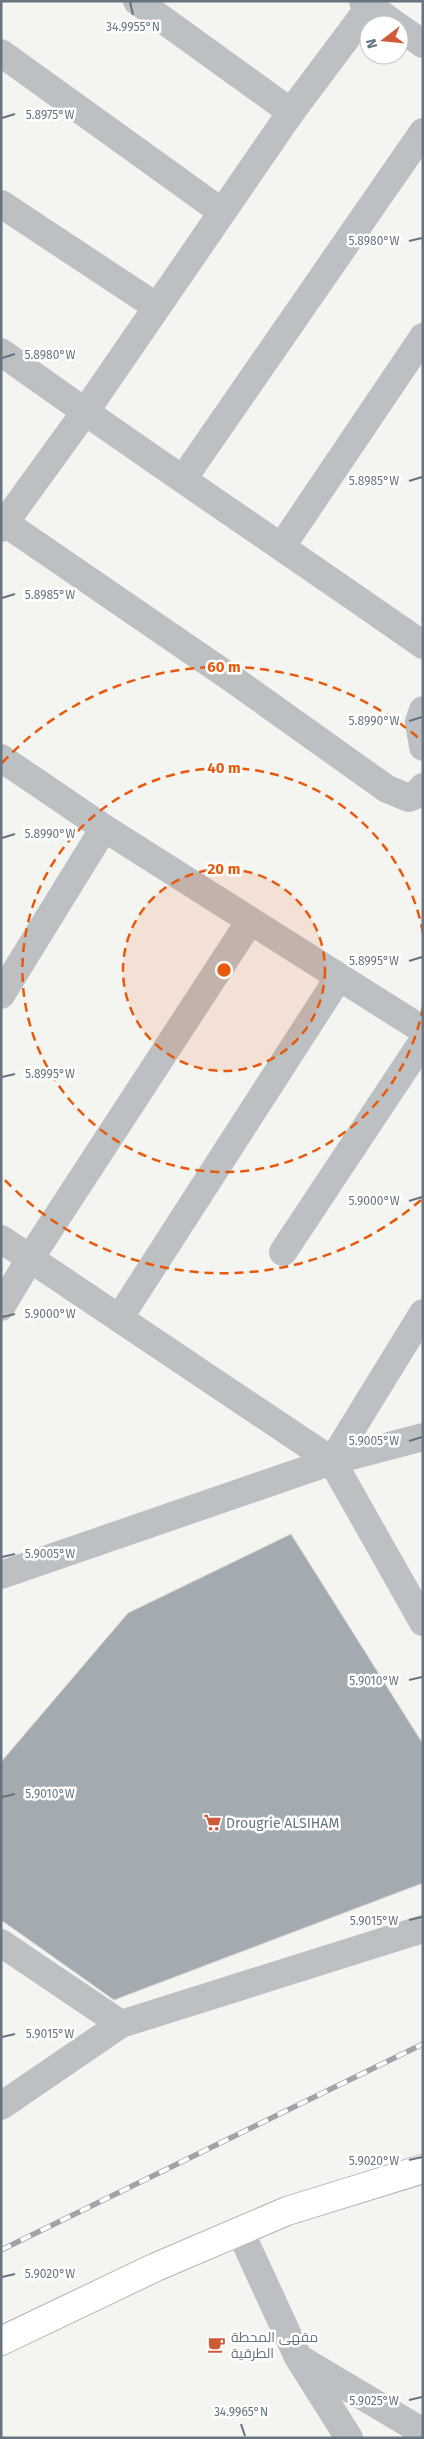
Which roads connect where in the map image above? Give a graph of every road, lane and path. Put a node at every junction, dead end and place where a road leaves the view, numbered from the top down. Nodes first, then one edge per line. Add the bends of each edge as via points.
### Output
1 (136, 1) edge
2 (369, 3) edge
3 (384, 15) edge
4 (409, 34) edge
5 (423, 44) edge
6 (1, 53) edge
7 (290, 112) junction
8 (423, 132) edge
9 (1, 204) edge
10 (222, 212) junction
11 (157, 307) junction
12 (423, 337) edge
13 (1, 352) edge
14 (85, 412) junction
15 (183, 479) junction
16 (4, 522) edge
17 (282, 546) junction
18 (423, 646) edge
19 (423, 710) edge
20 (423, 747) edge
21 (1, 758) edge
22 (423, 787) edge
23 (104, 828) junction
24 (250, 920) junction
25 (339, 977) junction
26 (1, 995) edge
27 (423, 1030) edge
28 (423, 1041) edge
29 (1, 1239) edge
30 (283, 1252) dead end
31 (31, 1257) junction
32 (1, 1307) edge
33 (423, 1313) edge
34 (120, 1317) junction
35 (423, 1437) edge
36 (332, 1461) junction
37 (1, 1575) edge
38 (423, 1622) edge
39 (423, 1929) edge
40 (1, 1943) edge
41 (121, 2024) junction
42 (1, 2106) edge
43 (423, 2169) edge
44 (240, 2230) junction
45 (1, 2341) edge
46 (298, 2357) junction
47 (423, 2432) edge
48 (349, 2438) edge

1 - 7 street
2 - 3 street
2 - 7 street
4 - 5 street
6 - 10 street
7 - 10 street
8 - 15 street
9 - 11 street
10 - 11 street
11 - 14 street
12 - 17 street
13 - 14 street
14 - 15 street
14 - 16 street
15 - 17 street
16 - 22 street via 387,789 409,798
17 - 18 street
19 - 20 street via 420,722
21 - 23 street
23 - 24 street
23 - 26 street
24 - 25 street
24 - 31 street
25 - 27 street
25 - 34 street
28 - 30 street
29 - 31 street
31 - 32 street
31 - 34 street
33 - 36 street
34 - 36 street
35 - 36 street
36 - 37 street
36 - 38 street
39 - 41 street
40 - 41 street
41 - 42 street
43 - 44 main road via 287,2211
44 - 45 main road
44 - 46 street
46 - 47 street
46 - 48 street

